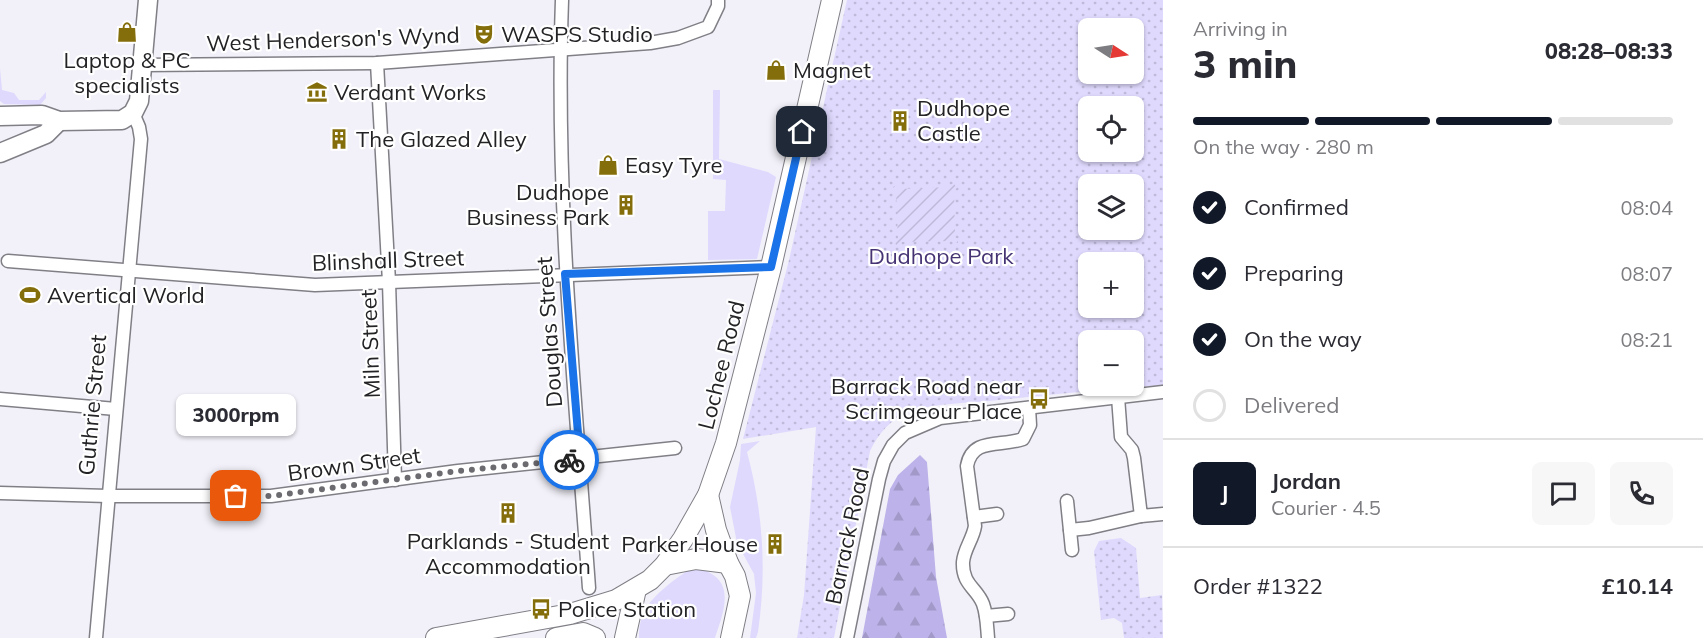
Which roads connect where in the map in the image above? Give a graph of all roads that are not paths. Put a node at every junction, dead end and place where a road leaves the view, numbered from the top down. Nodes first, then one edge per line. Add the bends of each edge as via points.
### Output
1 (148, 0) edge
2 (562, 0) edge
3 (718, 0) edge
4 (832, 0) edge
5 (560, 50) junction
6 (377, 63) junction
7 (142, 65) junction
8 (133, 113) junction
9 (0, 116) edge
10 (60, 121) junction
11 (0, 135) edge
12 (0, 148) edge
13 (0, 153) edge
14 (8, 261) dead end
15 (771, 267) junction
16 (128, 270) junction
17 (565, 274) junction
18 (389, 282) junction
19 (1163, 392) edge
20 (1118, 397) junction
21 (0, 399) edge
22 (1029, 408) junction
23 (116, 409) junction
24 (675, 448) dead end
25 (580, 458) junction
26 (395, 480) junction
27 (0, 493) edge
28 (708, 495) junction
29 (108, 496) junction
30 (1067, 501) dead end
31 (997, 514) dead end
32 (1163, 514) edge
33 (1141, 516) junction
34 (974, 517) junction
35 (1070, 530) junction
36 (1072, 550) dead end
37 (728, 563) junction
38 (664, 565) junction
39 (589, 588) dead end
40 (636, 589) junction
41 (1008, 614) dead end
42 (986, 616) junction
43 (96, 638) edge
44 (436, 638) edge
45 (556, 638) edge
46 (595, 638) edge
47 (625, 638) edge
48 (731, 638) edge
49 (847, 638) edge
50 (988, 638) edge

1 - 7 street, Guthrie Street
2 - 5 street, Douglas Street
3 - 5 street, West Henderson's Wynd via 708,27 678,38
4 - 15 main road, Lochee Road
5 - 6 street, West Henderson's Wynd
5 - 17 street, Douglas Street
6 - 7 street, West Henderson's Wynd
6 - 18 street, Miln Street
7 - 8 street, Guthrie Street via 139,101
8 - 10 street via 122,120
8 - 16 street, Guthrie Street via 141,139
9 - 10 street via 42,115
10 - 13 street via 46,134
11 - 12 street
14 - 16 street, Blinshall Street
15 - 17 street, Blinshall Street
15 - 28 main road, Lochee Road via 726,443
16 - 18 street, Blinshall Street via 315,285
16 - 23 street, Guthrie Street
17 - 18 street, Blinshall Street
17 - 25 street, Douglas Street
18 - 26 street, Miln Street
19 - 20 street, Barrack Road
20 - 22 street, Barrack Road
20 - 33 street via 1122,437 1134,458
21 - 23 street
22 - 34 street via 1030,425 1023,440 981,446 969,458
22 - 49 street, Barrack Road via 940,418 905,433 893,445 879,478
23 - 29 street, Guthrie Street
24 - 25 street, Brown Street
25 - 26 street, Brown Street
25 - 39 street, Douglas Street
26 - 29 street, Brown Street via 271,496
27 - 29 street, Brown Street
28 - 37 main road
28 - 38 main road, Lochee Road
29 - 43 street, Guthrie Street
30 - 35 street
31 - 34 street
32 - 33 street
33 - 35 street
34 - 42 street via 974,534 964,553 964,575 980,598
35 - 36 street
37 - 38 main road via 696,559
37 - 48 main road via 740,596
38 - 40 main road, Lochee Road
40 - 44 main road, Lochee Road via 591,609
40 - 47 main road
41 - 42 street
42 - 50 street
45 - 46 main road via 582,633

